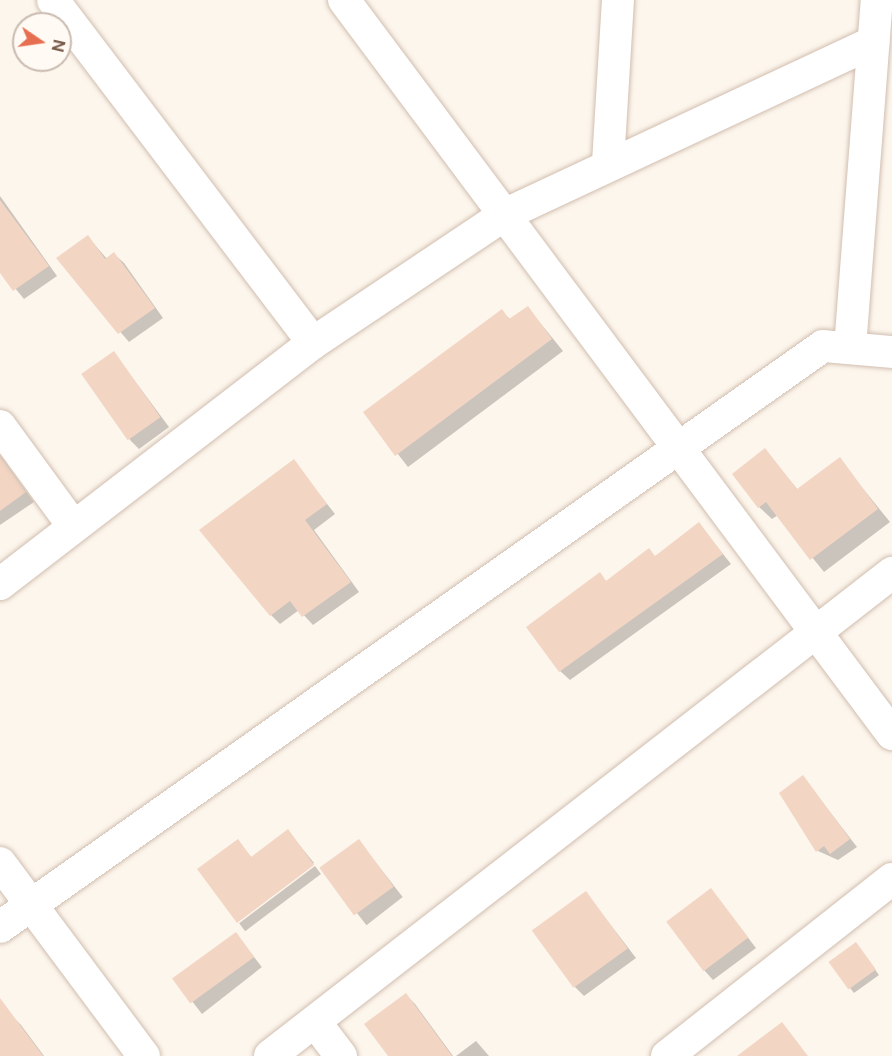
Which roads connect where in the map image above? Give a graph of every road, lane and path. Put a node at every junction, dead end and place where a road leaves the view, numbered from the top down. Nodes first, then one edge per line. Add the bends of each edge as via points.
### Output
1 (53, 0) edge
2 (344, 0) edge
3 (618, 0) edge
4 (877, 0) edge
5 (874, 42) junction
6 (608, 163) junction
7 (504, 215) junction
8 (313, 343) junction
9 (850, 348) junction
10 (892, 352) edge
11 (0, 426) edge
12 (679, 448) junction
13 (74, 527) junction
14 (892, 573) edge
15 (0, 584) edge
16 (816, 636) junction
17 (892, 734) edge
18 (0, 863) edge
19 (892, 879) edge
20 (30, 904) junction
21 (0, 927) edge
22 (315, 1022) junction
23 (144, 1056) edge
24 (270, 1056) edge
25 (341, 1056) edge
26 (668, 1056) edge

1 - 8 street
2 - 7 street
3 - 6 street
4 - 5 street
5 - 6 street
5 - 9 street
6 - 7 street
7 - 8 street
7 - 12 street
8 - 13 street
9 - 10 street
9 - 12 street via 823,346
11 - 13 street
12 - 16 street
12 - 20 street
13 - 15 street
14 - 16 street
16 - 17 street
16 - 22 street
18 - 20 street
19 - 26 street
20 - 21 street
20 - 23 street
22 - 24 street
22 - 25 street

